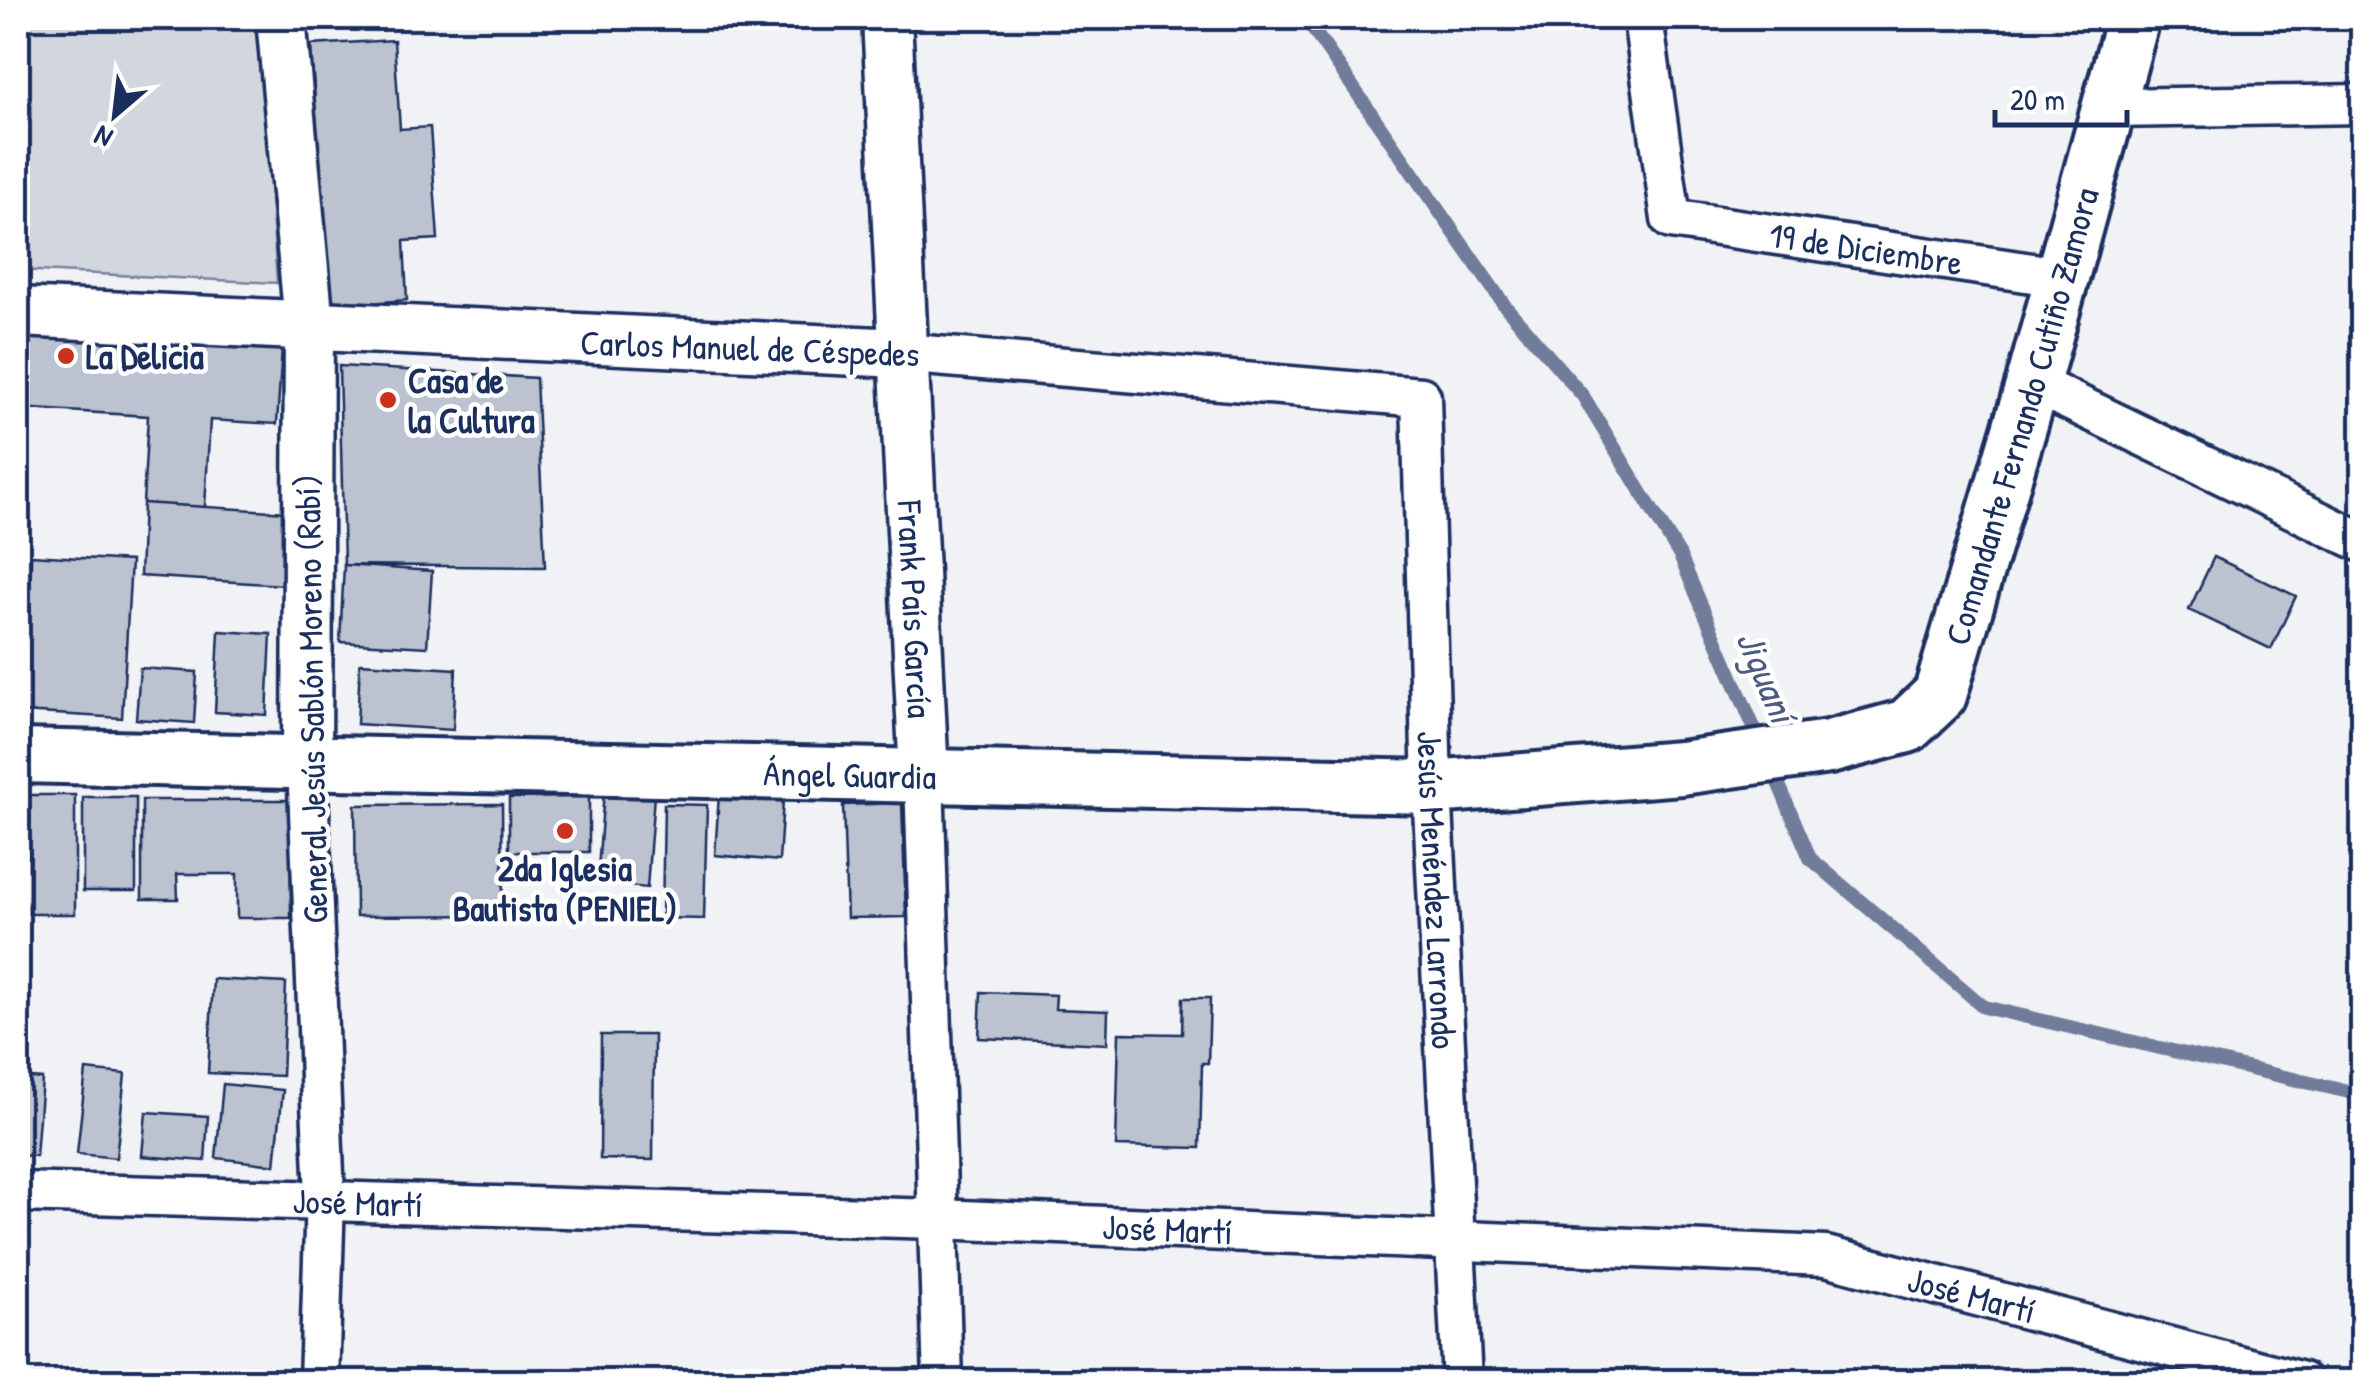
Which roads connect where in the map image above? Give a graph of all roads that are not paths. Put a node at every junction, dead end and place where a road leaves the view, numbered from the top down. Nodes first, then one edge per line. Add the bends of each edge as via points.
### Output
1 (281, 18) edge
2 (887, 18) edge
3 (1643, 18) edge
4 (2133, 18) edge
5 (2362, 104) edge
6 (2110, 108) junction
7 (2059, 278) junction
8 (18, 312) edge
9 (309, 324) junction
10 (901, 353) junction
11 (2033, 383) junction
12 (1421, 397) joint
13 (2362, 542) edge
14 (18, 756) edge
15 (308, 763) junction
16 (1681, 768) joint
17 (924, 777) junction
18 (1432, 788) junction
19 (18, 1192) edge
20 (324, 1198) junction
21 (937, 1219) junction
22 (1456, 1240) junction
23 (319, 1382) edge
24 (943, 1382) edge
25 (1462, 1382) edge
26 (2302, 1382) edge

1 - 9 street, General Jesús Sablón Moreno (Rabí)
2 - 10 street, Frank País García
3 - 7 street, 19 de Diciembre via 1670,219
4 - 6 main road, Comandante Fernando Cutiño Zamora
5 - 6 street
6 - 7 main road, Comandante Fernando Cutiño Zamora
7 - 11 main road, Comandante Fernando Cutiño Zamora
8 - 9 street, Carlos Manuel de Céspedes
9 - 10 street, Carlos Manuel de Céspedes
9 - 15 street, General Jesús Sablón Moreno (Rabí)
10 - 12 street, Carlos Manuel de Céspedes
10 - 17 street, Frank País García
11 - 13 street
11 - 16 main road, Comandante Fernando Cutiño Zamora via 1940,696 1906,726 1828,747
12 - 18 street, Jesús Menéndez Larrondo
14 - 15 main road, Ángel Guardia
15 - 17 main road, Ángel Guardia
15 - 20 street, General Jesús Sablón Moreno (Rabí)
16 - 18 main road, Ángel Guardia
17 - 18 main road, Ángel Guardia
17 - 21 street, Frank País García
18 - 22 street, Jesús Menéndez Larrondo
19 - 20 street, José Martí
20 - 21 street, José Martí
20 - 23 street, General Jesús Sablón Moreno (Rabí)
21 - 22 street, José Martí
21 - 24 street, Frank País García
22 - 25 street, Jesús Menéndez Larrondo
22 - 26 street, José Martí via 1826,1256

